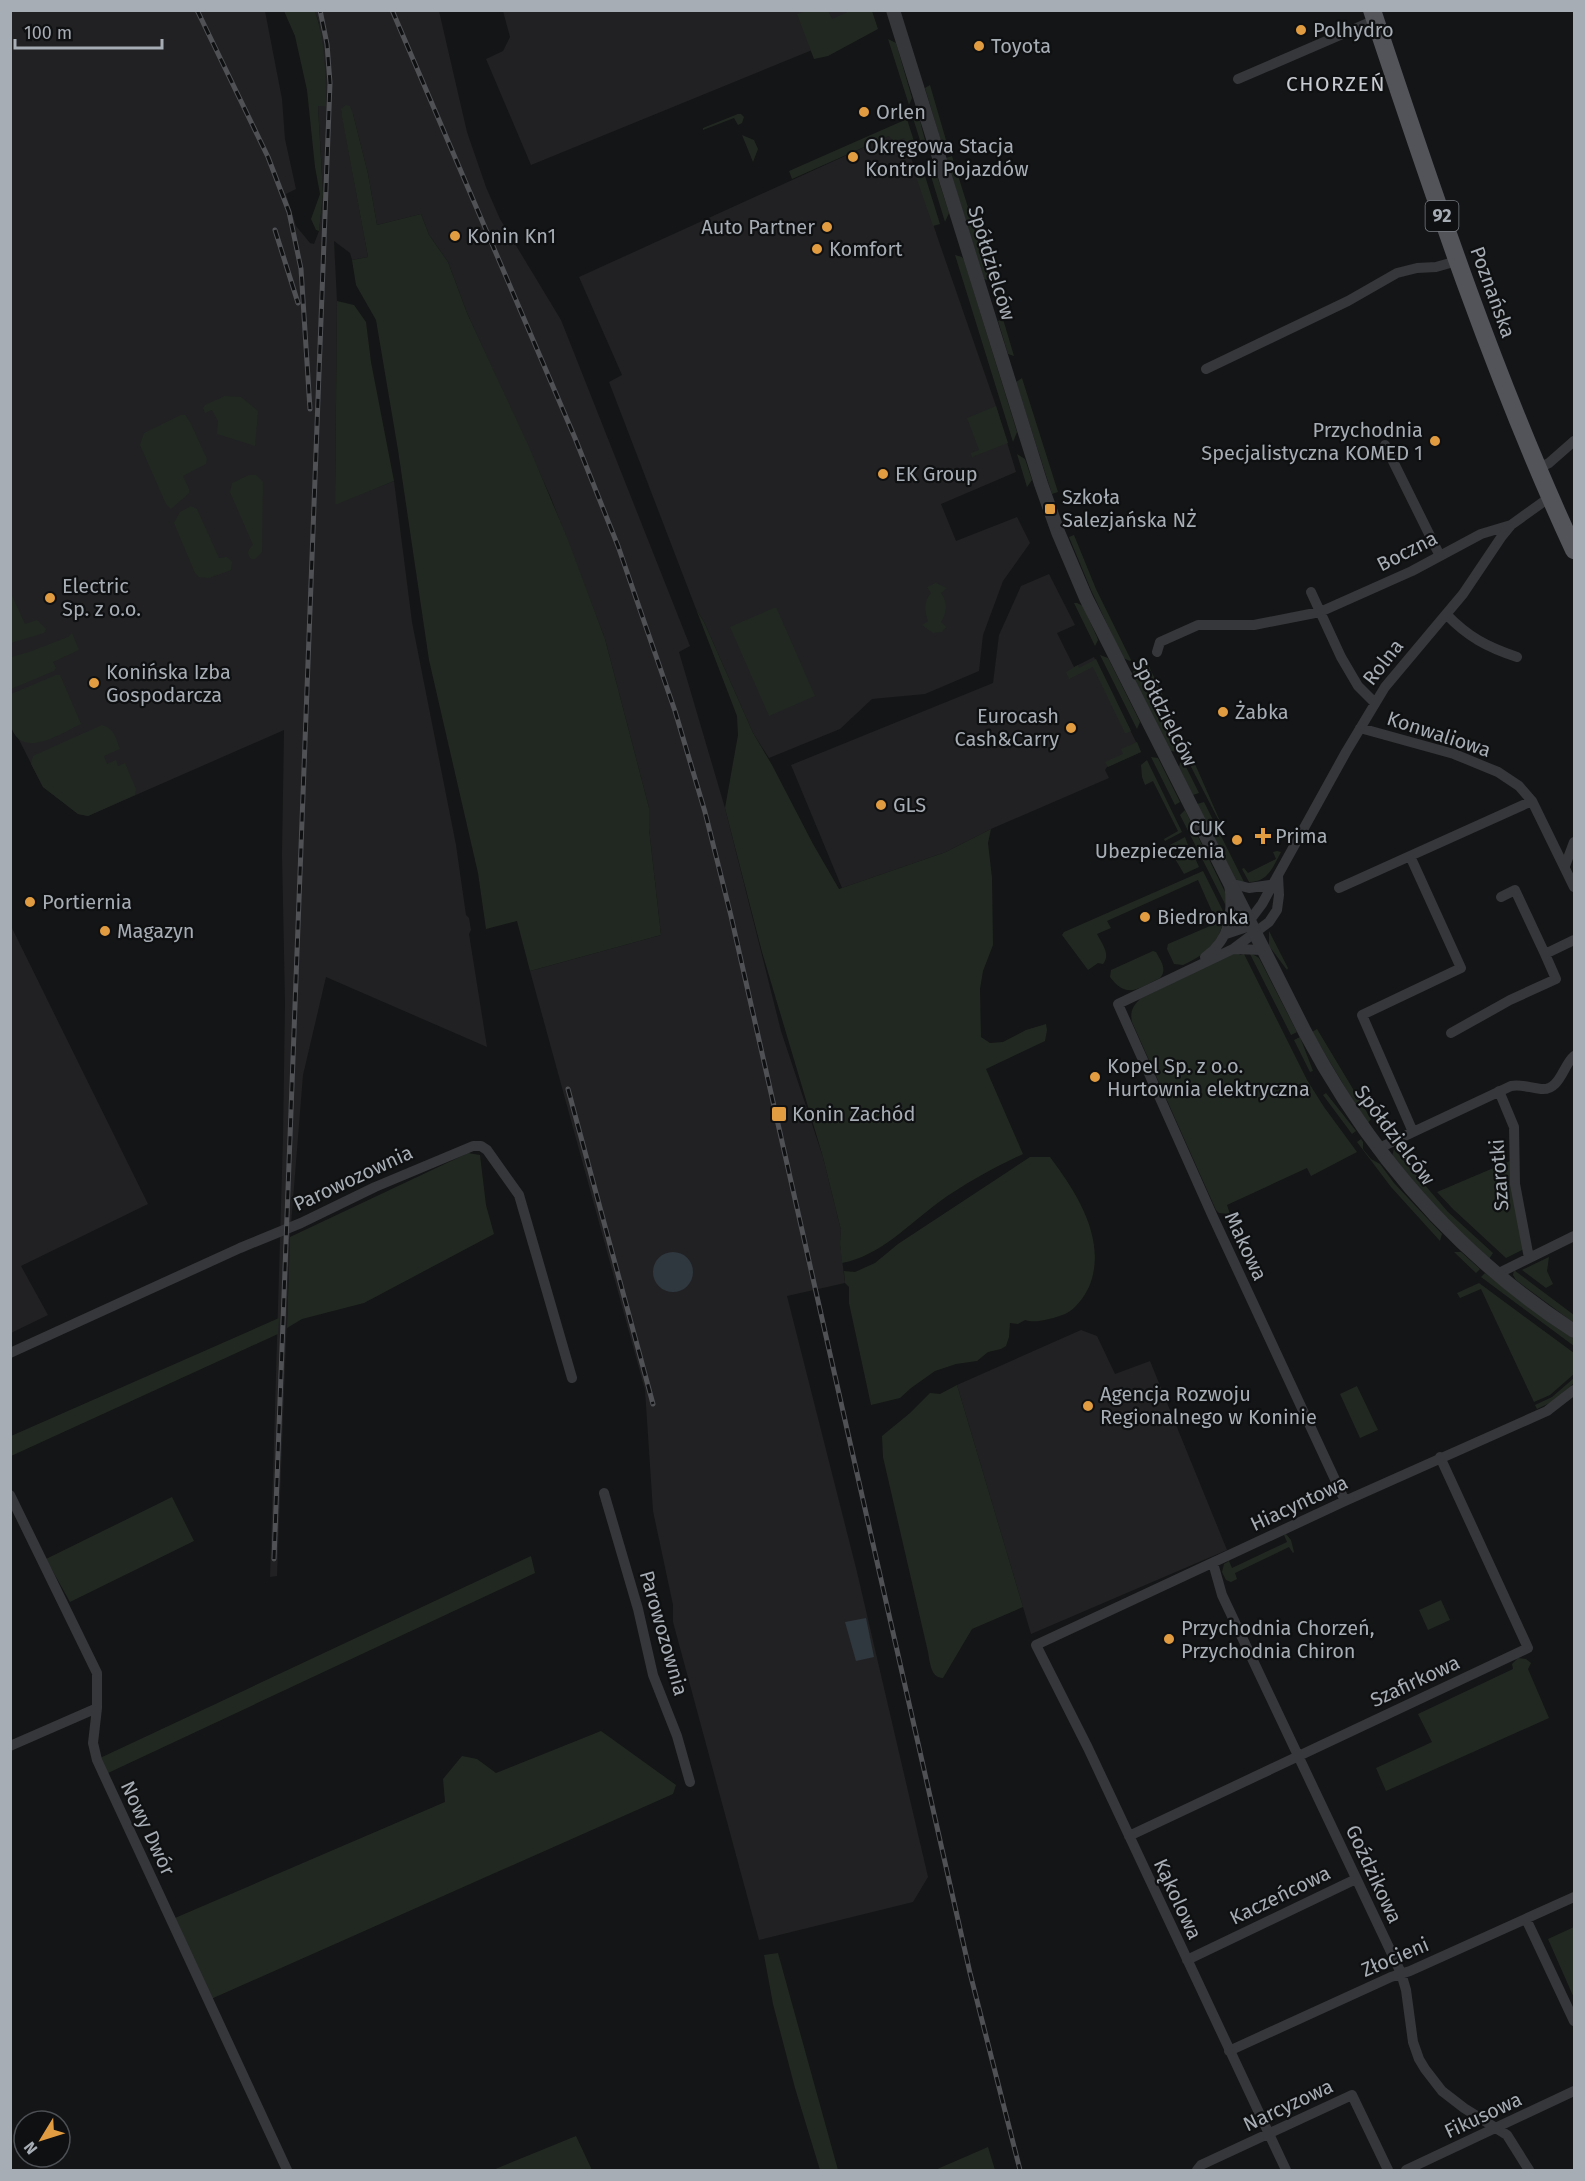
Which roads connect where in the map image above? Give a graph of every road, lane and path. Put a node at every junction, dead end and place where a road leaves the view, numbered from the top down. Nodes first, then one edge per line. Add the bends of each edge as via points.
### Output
1 (893, 10) edge
2 (1373, 15) edge
3 (1238, 79) dead end
4 (1457, 261) junction
5 (1206, 369) dead end
6 (1575, 441) edge
7 (1385, 445) dead end
8 (1537, 469) junction
9 (1550, 497) junction
10 (1511, 525) junction
11 (1575, 550) edge
12 (1440, 556) junction
13 (1311, 592) dead end
14 (1320, 612) junction
15 (1446, 614) junction
16 (1157, 652) dead end
17 (1516, 657) dead end
18 (1374, 702) junction
19 (1360, 728) junction
20 (1532, 801) junction
21 (1575, 842) edge
22 (1410, 856) junction
23 (1564, 866) junction
24 (1278, 876) junction
25 (1229, 883) junction
26 (1270, 885) junction
27 (1575, 887) edge
28 (1339, 888) dead end
29 (1501, 897) dead end
30 (1252, 927) junction
31 (1226, 934) junction
32 (1575, 940) edge
33 (1233, 949) junction
34 (1263, 950) junction
35 (1545, 954) junction
36 (1186, 970) junction
37 (1451, 1032) dead end
38 (1575, 1056) edge
39 (1499, 1091) junction
40 (1413, 1132) junction
41 (1377, 1149) junction
42 (1575, 1236) edge
43 (1529, 1258) junction
44 (1497, 1274) junction
45 (1575, 1331) edge
46 (10, 1353) edge
47 (572, 1378) dead end
48 (1575, 1390) edge
49 (1440, 1457) junction
50 (604, 1492) dead end
51 (10, 1495) edge
52 (1345, 1501) junction
53 (1213, 1563) junction
54 (1036, 1645) joint
55 (97, 1708) junction
56 (10, 1746) edge
57 (1298, 1756) junction
58 (690, 1782) dead end
59 (1129, 1836) junction
60 (1356, 1879) junction
61 (1575, 1897) edge
62 (1526, 1919) junction
63 (1187, 1960) junction
64 (1401, 1973) junction
65 (1575, 2021) edge
66 (1229, 2051) junction
67 (1575, 2091) edge
68 (1496, 2128) junction
69 (1269, 2134) junction
70 (287, 2170) edge
71 (1197, 2170) edge
72 (1286, 2170) edge
73 (1388, 2170) edge
74 (1406, 2170) edge
75 (1529, 2170) edge

1 - 25 street, Spółdzielców via 1053,517 1095,616
2 - 3 street
2 - 4 main road, Poznańska / 92
4 - 5 street via 1397,273 1356,297
4 - 8 main road, Poznańska / 92
6 - 8 street
7 - 12 street
8 - 9 main road, Poznańska / 92
9 - 10 street, Rolna
9 - 11 main road, Poznańska / 92
10 - 12 street, Boczna via 1481,534
10 - 15 street, Rolna
12 - 14 street, Boczna
13 - 14 street
14 - 16 street, Boczna via 1254,626 1198,625 1160,642
14 - 18 street via 1358,686
15 - 17 street via 1490,649
15 - 18 street, Rolna
18 - 19 street, Rolna
19 - 20 street, Konwaliowa via 1454,754 1498,772
19 - 24 street, Rolna
20 - 22 street
20 - 23 street, Konwaliowa
21 - 23 street
22 - 28 street
22 - 40 street via 1461,968 1362,1015
23 - 27 street, Konwaliowa
24 - 26 street, Rolna
24 - 30 street, Rolna via 1277,910 1269,922
25 - 26 street via 1249,888
25 - 30 street, Spółdzielców
25 - 31 street via 1232,906
26 - 30 street, Rolna
29 - 35 street via 1515,890
30 - 31 street
30 - 33 street
30 - 34 street, Spółdzielców
31 - 36 street via 1210,954
32 - 35 street
33 - 34 street
33 - 36 street
34 - 41 street, Spółdzielców via 1330,1078
35 - 37 street via 1556,978
36 - 52 street, Makowa via 1118,1004
38 - 39 street via 1550,1088 1519,1084
39 - 40 street
39 - 43 street, Szarotki via 1514,1126 1515,1184
40 - 41 street
41 - 44 street, Spółdzielców via 1431,1213
42 - 43 street
43 - 44 street
44 - 45 street, Spółdzielców
46 - 47 street, Parowozownia via 375,1187 481,1146 519,1195
48 - 49 street, Hiacyntowa via 1547,1411
49 - 52 street, Hiacyntowa
49 - 57 street, Szafirkowa via 1528,1648
50 - 58 street, Parowozownia via 653,1675
51 - 55 street, Nowy Dwór via 97,1673
52 - 53 street, Hiacyntowa
53 - 54 street, Hiacyntowa
53 - 57 street, Goździkowa via 1222,1595
54 - 59 street, Kąkolowa
55 - 56 street
55 - 70 street, Nowy Dwór via 93,1743 97,1760
57 - 59 street, Szafirkowa
57 - 60 street, Goździkowa
59 - 63 street, Kąkolowa
60 - 63 street, Kaczeńcowa
60 - 64 street, Goździkowa
61 - 62 street, Złocieni
62 - 64 street, Złocieni
62 - 65 street
63 - 66 street, Kąkolowa
64 - 66 street, Złocieni
64 - 68 street, Goździkowa via 1413,2042 1425,2069 1442,2091
66 - 69 street, Kąkolowa
67 - 68 street, Fikusowa
68 - 74 street, Fikusowa
68 - 75 street, Goździkowa via 1507,2135
69 - 71 street, Narcyzowa
69 - 72 street, Kąkolowa
69 - 73 street, Narcyzowa via 1352,2095

